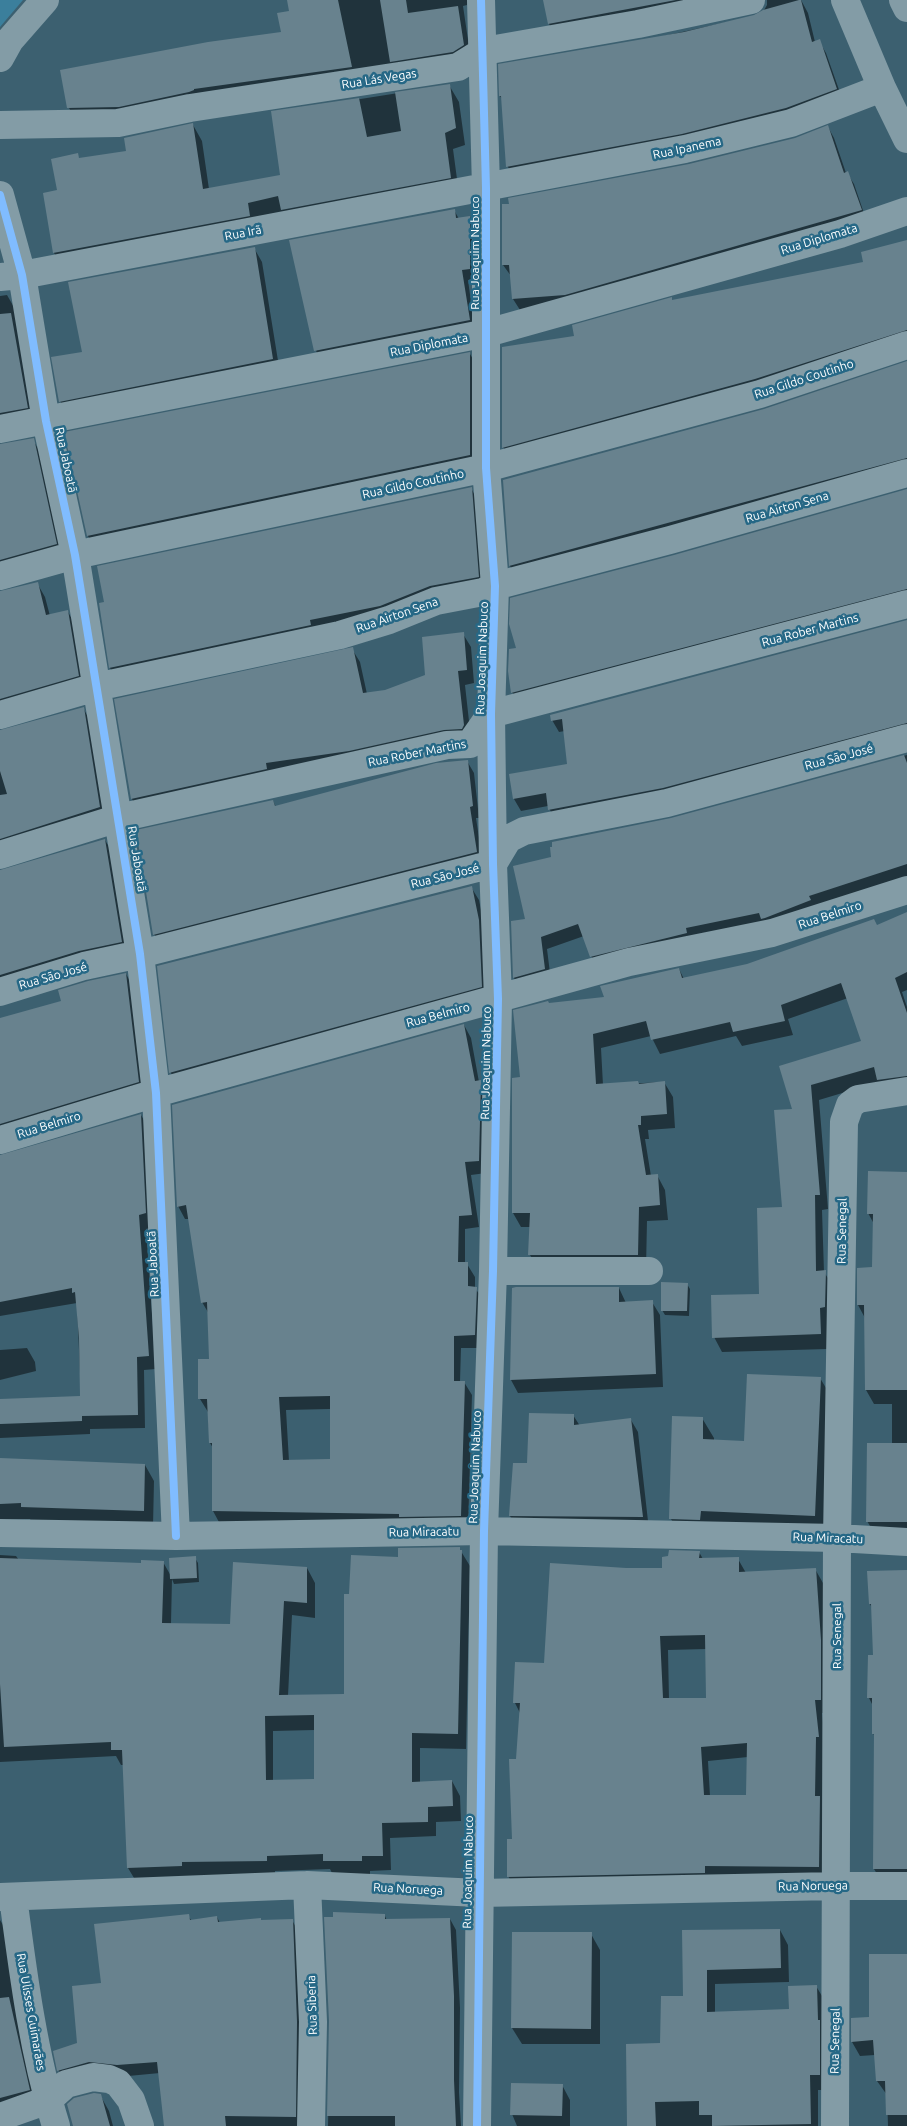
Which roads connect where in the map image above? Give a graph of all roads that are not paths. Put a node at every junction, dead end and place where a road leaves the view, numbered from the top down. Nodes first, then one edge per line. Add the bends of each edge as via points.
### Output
1 (45, 0) edge
2 (481, 0) edge
3 (751, 0) edge
4 (845, 0) edge
5 (903, 0) edge
6 (907, 8) edge
7 (484, 51) junction
8 (0, 58) edge
9 (882, 88) junction
10 (0, 125) edge
11 (907, 139) edge
12 (486, 188) junction
13 (0, 195) edge
14 (907, 211) edge
15 (11, 276) edge
16 (487, 333) junction
17 (907, 345) edge
18 (46, 421) junction
19 (0, 429) edge
20 (486, 468) junction
21 (907, 473) edge
22 (75, 555) junction
23 (0, 576) edge
24 (495, 586) junction
25 (907, 604) edge
26 (96, 688) junction
27 (491, 714) junction
28 (0, 715) edge
29 (907, 738) edge
30 (119, 818) junction
31 (0, 855) edge
32 (493, 864) junction
33 (907, 890) edge
34 (140, 954) junction
35 (0, 992) edge
36 (498, 999) junction
37 (907, 1091) edge
38 (156, 1093) junction
39 (0, 1140) edge
40 (494, 1271) junction
41 (650, 1271) dead end
42 (484, 1531) junction
43 (0, 1533) edge
44 (176, 1536) junction
45 (837, 1538) junction
46 (907, 1542) edge
47 (307, 1885) junction
48 (837, 1886) junction
49 (907, 1886) edge
50 (479, 1892) junction
51 (6, 1897) edge
52 (48, 2100) junction
53 (0, 2117) edge
54 (56, 2126) edge
55 (140, 2126) edge
56 (312, 2126) edge
57 (477, 2126) edge
58 (835, 2126) edge

1 - 8 street via 10,40
2 - 7 street, Rua Joaquim Nabuco
3 - 7 street, Rua Lás Vegas
4 - 9 street
5 - 6 street
7 - 10 street, Rua Lás Vegas via 458,67 190,108 118,123
7 - 12 street, Rua Joaquim Nabuco
9 - 11 street
9 - 12 street, Rua Ipanema via 782,125 685,149
12 - 15 street, Rua Irã
12 - 16 street, Rua Joaquim Nabuco
13 - 15 street, Rua Jaboatã
14 - 16 street, Rua Diplomata via 840,234
15 - 18 street, Rua Jaboatã
16 - 18 street, Rua Diplomata
16 - 20 street, Rua Joaquim Nabuco
17 - 20 street, Rua Gildo Coutinho via 760,394
18 - 19 street, Rua Diplomata
18 - 22 street, Rua Jaboatã
20 - 22 street, Rua Gildo Coutinho
20 - 24 street, Rua Joaquim Nabuco
21 - 24 street, Rua Airton Sena
22 - 23 street, Rua Gildo Coutinho
22 - 26 street, Rua Jaboatã
24 - 26 street, Rua Airton Sena via 483,592 436,600 389,620 340,635
24 - 27 street, Rua Joaquim Nabuco
25 - 27 street, Rua Rober Martins
26 - 28 street, Rua Airton Sena
26 - 30 street, Rua Jaboatã
27 - 30 street, Rua Rober Martins via 470,744 447,745
27 - 32 street, Rua Joaquim Nabuco
29 - 32 street, Rua São José via 667,804 524,831 508,839
30 - 31 street, Rua Rober Martins
30 - 34 street, Rua Jaboatã
32 - 34 street, Rua São José
32 - 36 street, Rua Joaquim Nabuco
33 - 36 street, Rua Belmiro via 772,934 628,962
34 - 35 street, Rua São José via 84,966
34 - 38 street, Rua Jaboatã
36 - 38 street, Rua Belmiro
36 - 40 street, Rua Joaquim Nabuco
37 - 45 street, Rua Senegal via 858,1099 850,1105 844,1122
38 - 39 street, Rua Belmiro
38 - 44 street, Rua Jaboatã
40 - 41 street
40 - 42 street, Rua Joaquim Nabuco
42 - 44 street, Rua Miracatu
42 - 45 street, Rua Miracatu
42 - 50 street, Rua Joaquim Nabuco
43 - 44 street, Rua Miracatu
45 - 46 street, Rua Miracatu
45 - 48 street, Rua Senegal
47 - 50 street, Rua Noruega
47 - 51 street, Rua Noruega
47 - 56 street, Rua Siberia via 314,2022
48 - 49 street, Rua Noruega
48 - 50 street, Rua Noruega
48 - 58 street, Rua Senegal
50 - 57 street, Rua Joaquim Nabuco
51 - 52 street, Rua Ulisses Guimarães
52 - 53 street
52 - 54 street, Rua Ulisses Guimarães
52 - 55 street via 66,2084 80,2078 109,2079 118,2083 131,2100

